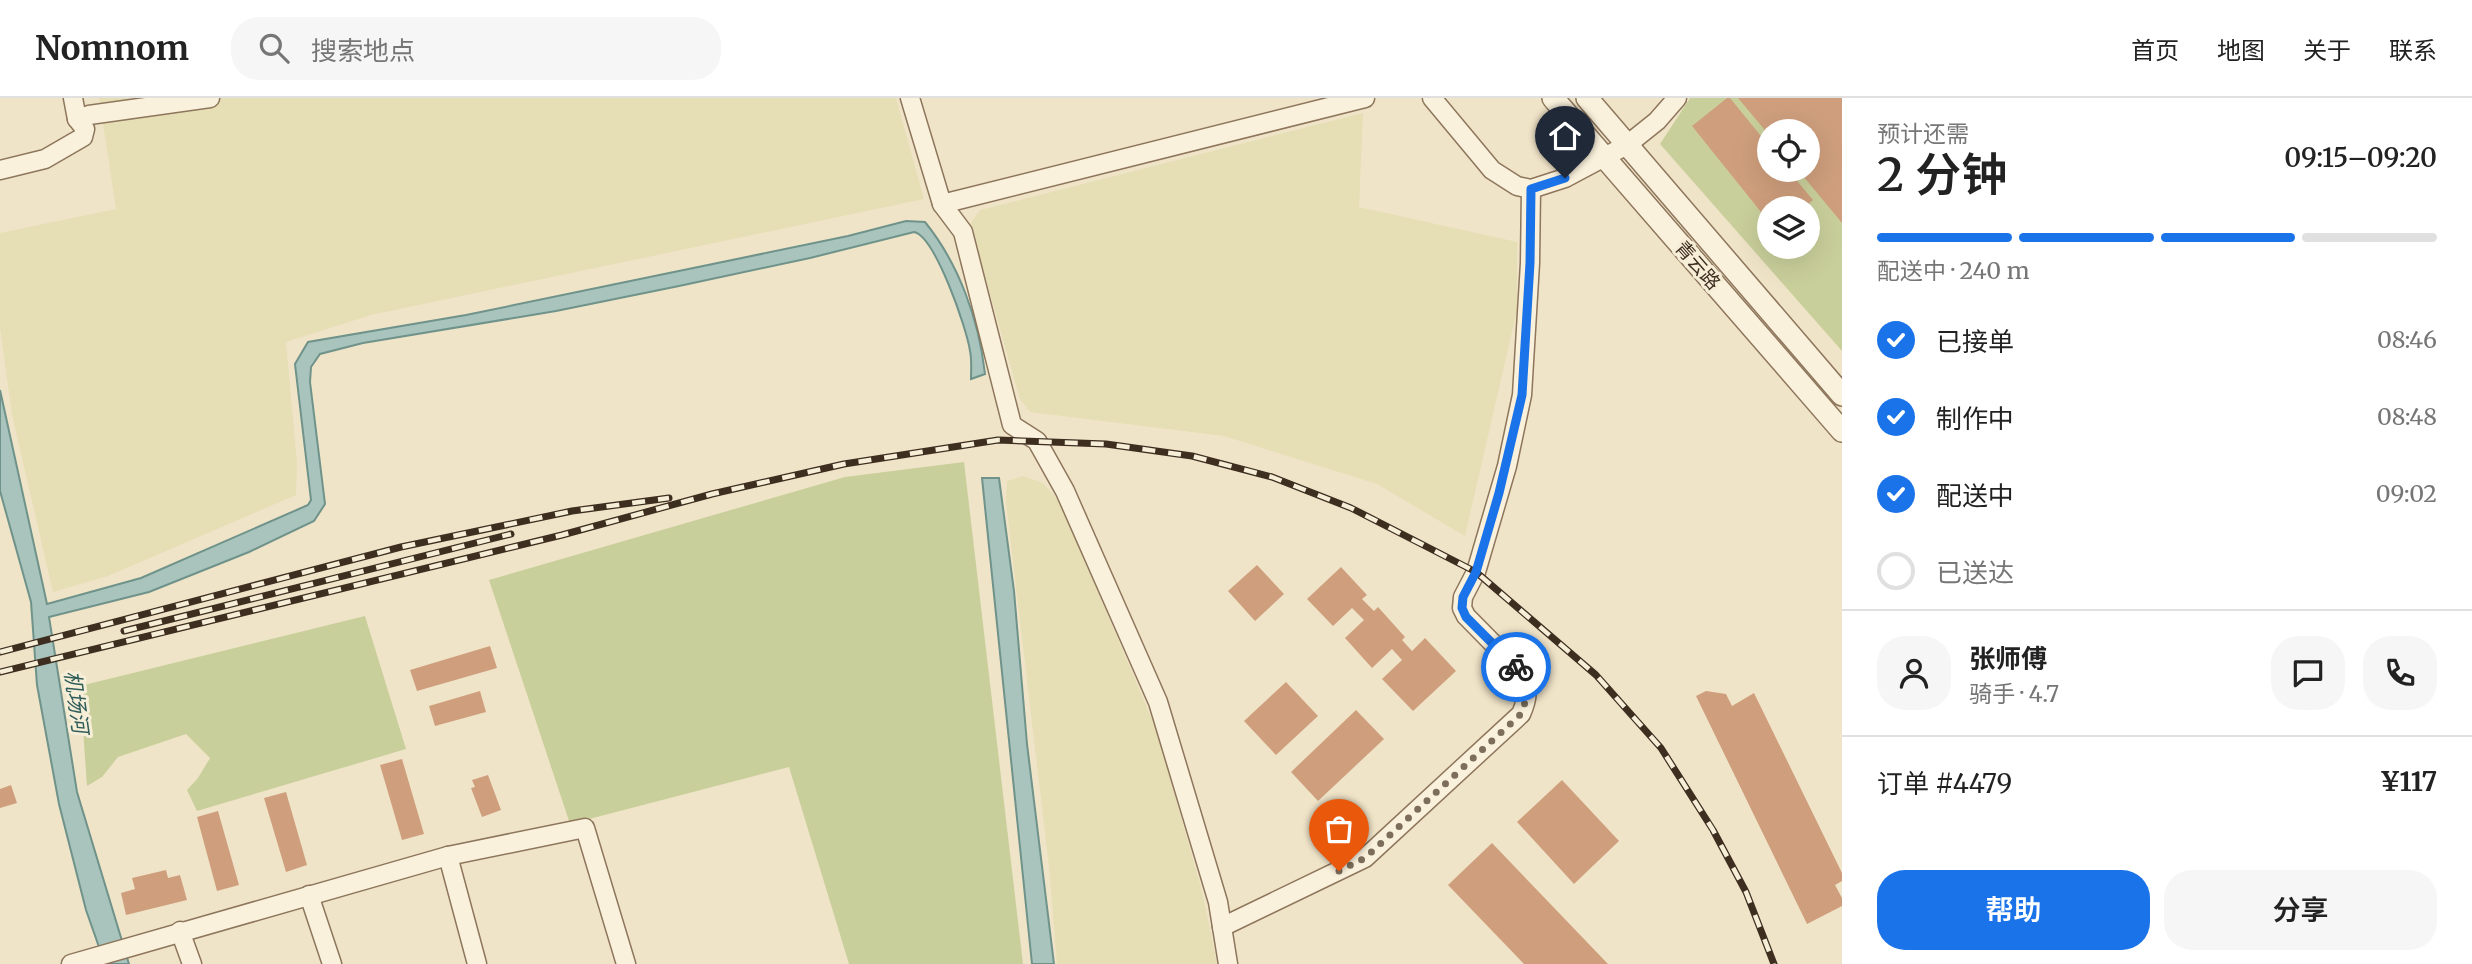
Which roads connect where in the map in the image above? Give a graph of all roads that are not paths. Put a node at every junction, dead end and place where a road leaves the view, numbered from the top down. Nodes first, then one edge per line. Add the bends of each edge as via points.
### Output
1 (73, 98) edge
2 (210, 98) edge
3 (910, 98) edge
4 (1365, 98) edge
5 (1432, 98) edge
6 (1553, 98) edge
7 (1587, 98) edge
8 (1677, 98) edge
9 (77, 119) junction
10 (1627, 145) junction
11 (1605, 157) junction
12 (0, 170) edge
13 (1531, 189) junction
14 (942, 204) junction
15 (1842, 395) edge
16 (1842, 431) edge
17 (448, 856) junction
18 (309, 895) junction
19 (1222, 927) junction
20 (172, 933) junction
21 (71, 964) edge
22 (192, 964) edge
23 (332, 964) edge
24 (477, 964) edge
25 (626, 964) edge
26 (1228, 964) edge

1 - 9 street
2 - 9 street
3 - 14 street
4 - 14 street
5 - 13 street via 1492,170
6 - 11 street, 青云路
7 - 10 street, 青云路
8 - 10 street
9 - 12 street via 85,129 83,137 45,159
10 - 11 street
10 - 15 street, 青云路
11 - 13 street
11 - 16 street, 青云路
13 - 19 street via 1522,395 1503,480 1462,608 1521,672 1527,700 1521,714 1365,858
14 - 19 street via 963,232 1012,425 1037,440 1065,491 1158,702
17 - 18 street
17 - 24 street
17 - 25 street via 585,828
18 - 20 street
18 - 23 street
19 - 26 street
20 - 21 street
20 - 22 street

